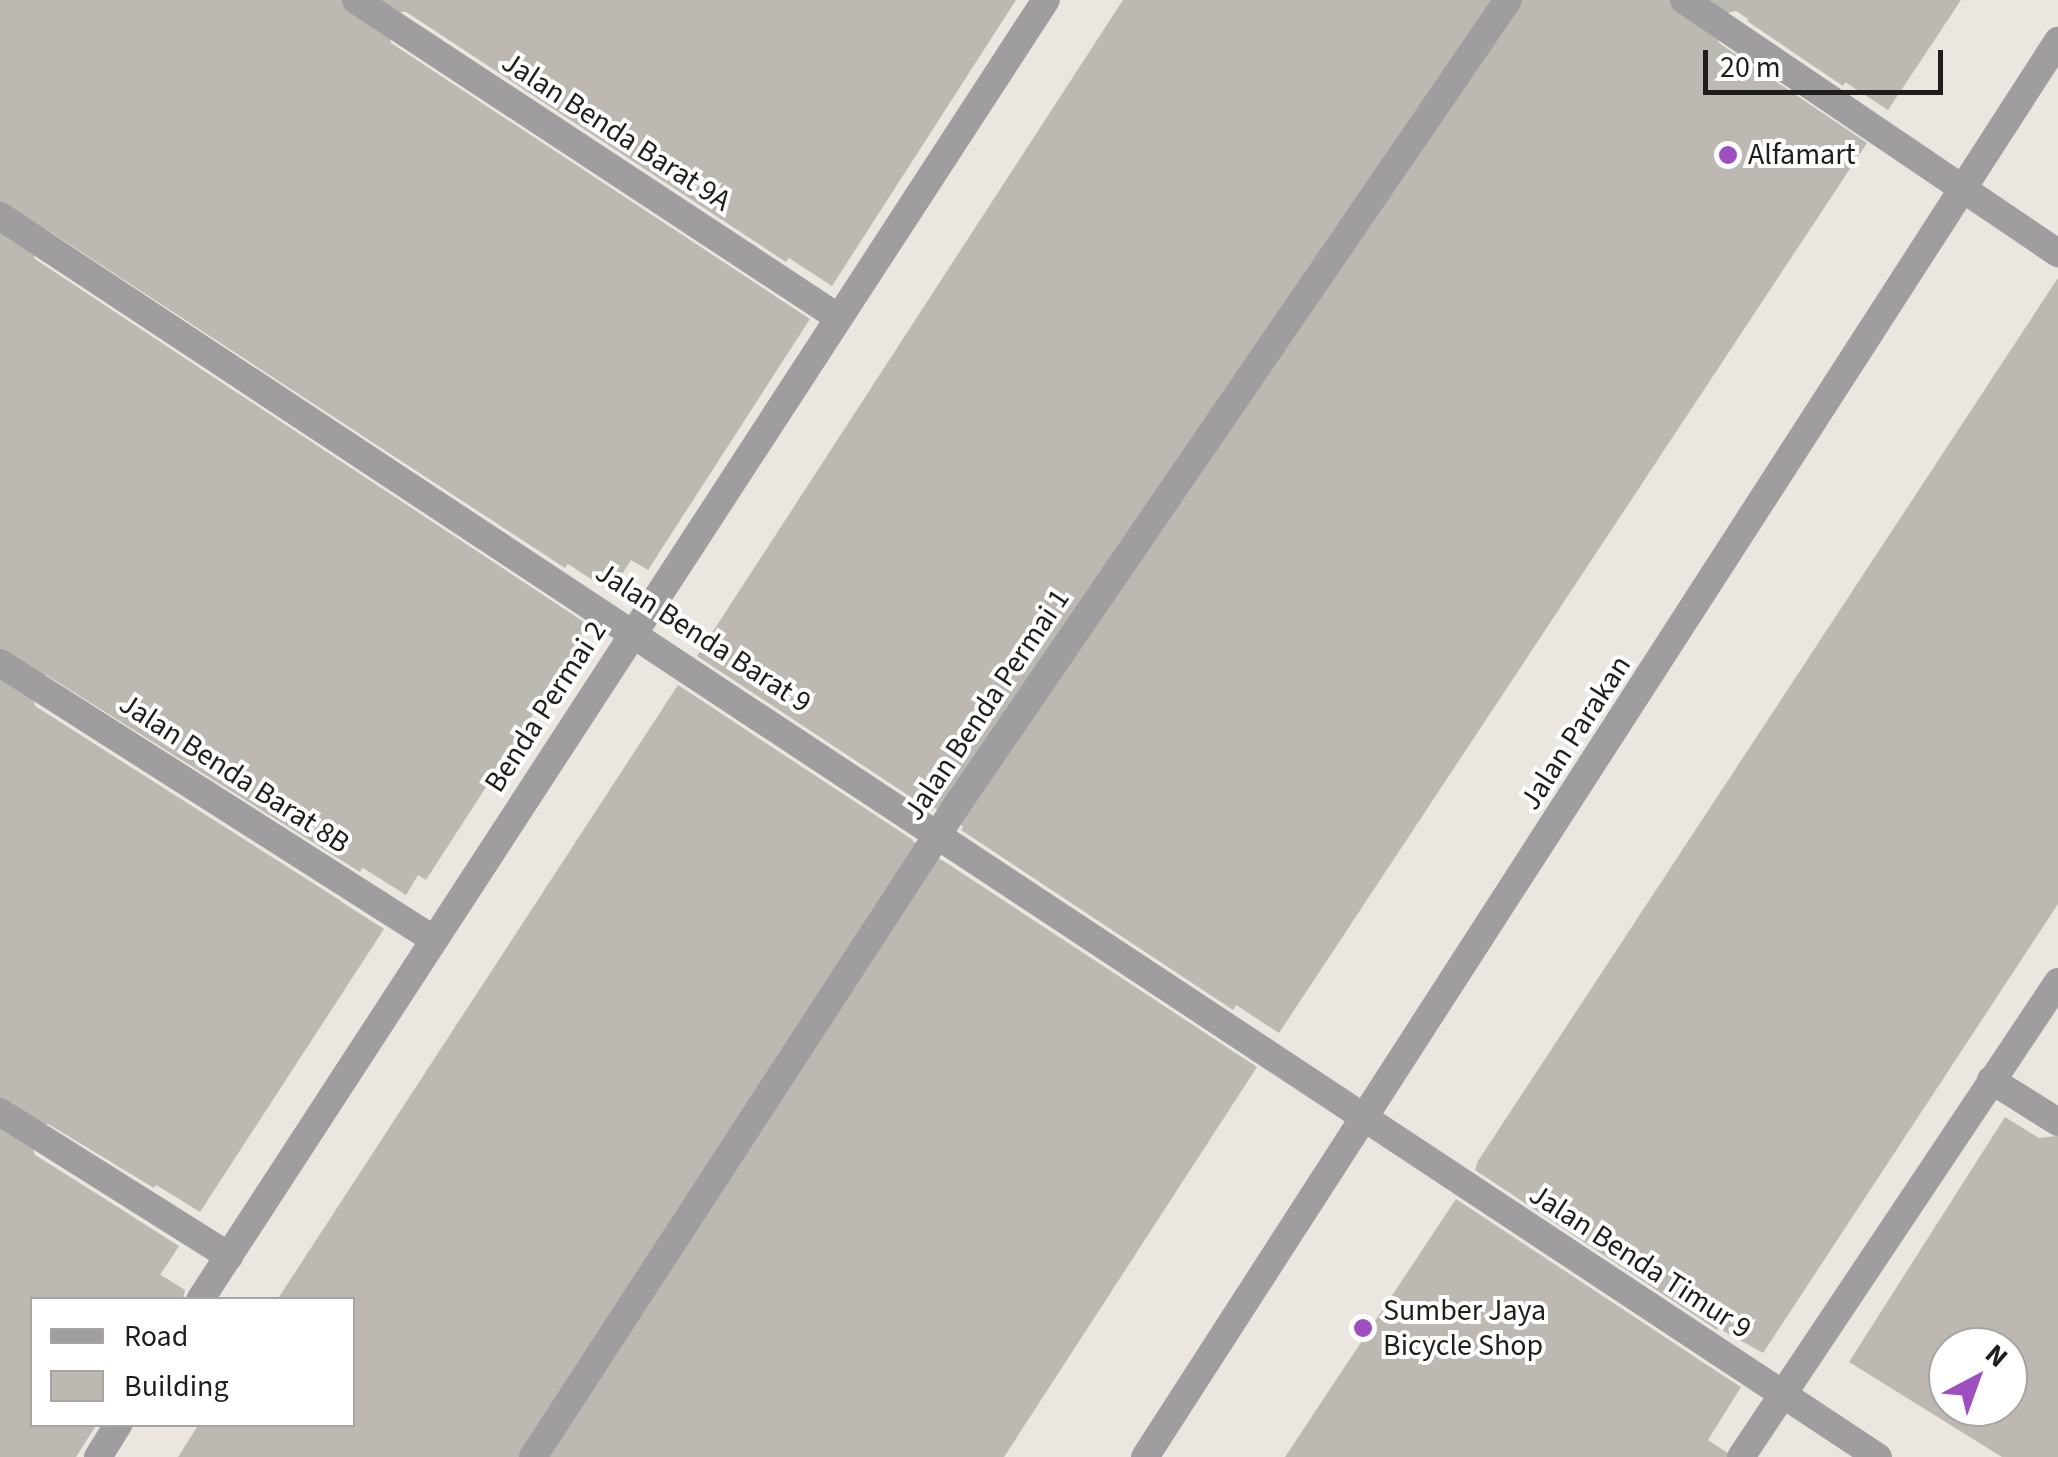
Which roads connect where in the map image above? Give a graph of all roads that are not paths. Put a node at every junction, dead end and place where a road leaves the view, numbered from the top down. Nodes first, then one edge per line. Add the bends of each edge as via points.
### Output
1 (356, 0) edge
2 (1046, 0) edge
3 (1508, 0) edge
4 (1684, 0) edge
5 (2058, 42) edge
6 (1963, 190) junction
7 (0, 216) edge
8 (2058, 253) edge
9 (839, 318) junction
10 (634, 632) junction
11 (0, 662) edge
12 (939, 832) junction
13 (433, 939) junction
14 (2058, 982) edge
15 (1992, 1080) junction
16 (0, 1112) edge
17 (1366, 1121) junction
18 (2058, 1122) edge
19 (229, 1256) junction
20 (202, 1297) edge
21 (1782, 1394) junction
22 (117, 1427) edge
23 (98, 1457) edge
24 (533, 1457) edge
25 (1146, 1457) edge
26 (1741, 1457) edge
27 (1878, 1457) edge

1 - 9 street, Jalan Benda Barat 9A
2 - 9 street, Benda Permai 2
3 - 12 street, Jalan Benda Permai 1
4 - 6 street
5 - 6 street, Jalan Parakan
6 - 8 street
6 - 17 street, Jalan Parakan
7 - 10 street, Jalan Benda Barat 9
9 - 10 street, Benda Permai 2
10 - 12 street, Jalan Benda Barat 9
10 - 13 street, Benda Permai 2
11 - 13 street, Jalan Benda Barat 8B
12 - 17 street, Jalan Benda Barat 9
12 - 24 street, Jalan Benda Permai 1
13 - 19 street, Benda Permai 2
14 - 15 street
15 - 18 street
15 - 21 street
16 - 19 street
17 - 21 street, Jalan Benda Timur 9
17 - 25 street, Jalan Parakan
19 - 20 street, Benda Permai 2
21 - 26 street
21 - 27 street, Jalan Benda Timur 9
22 - 23 street

